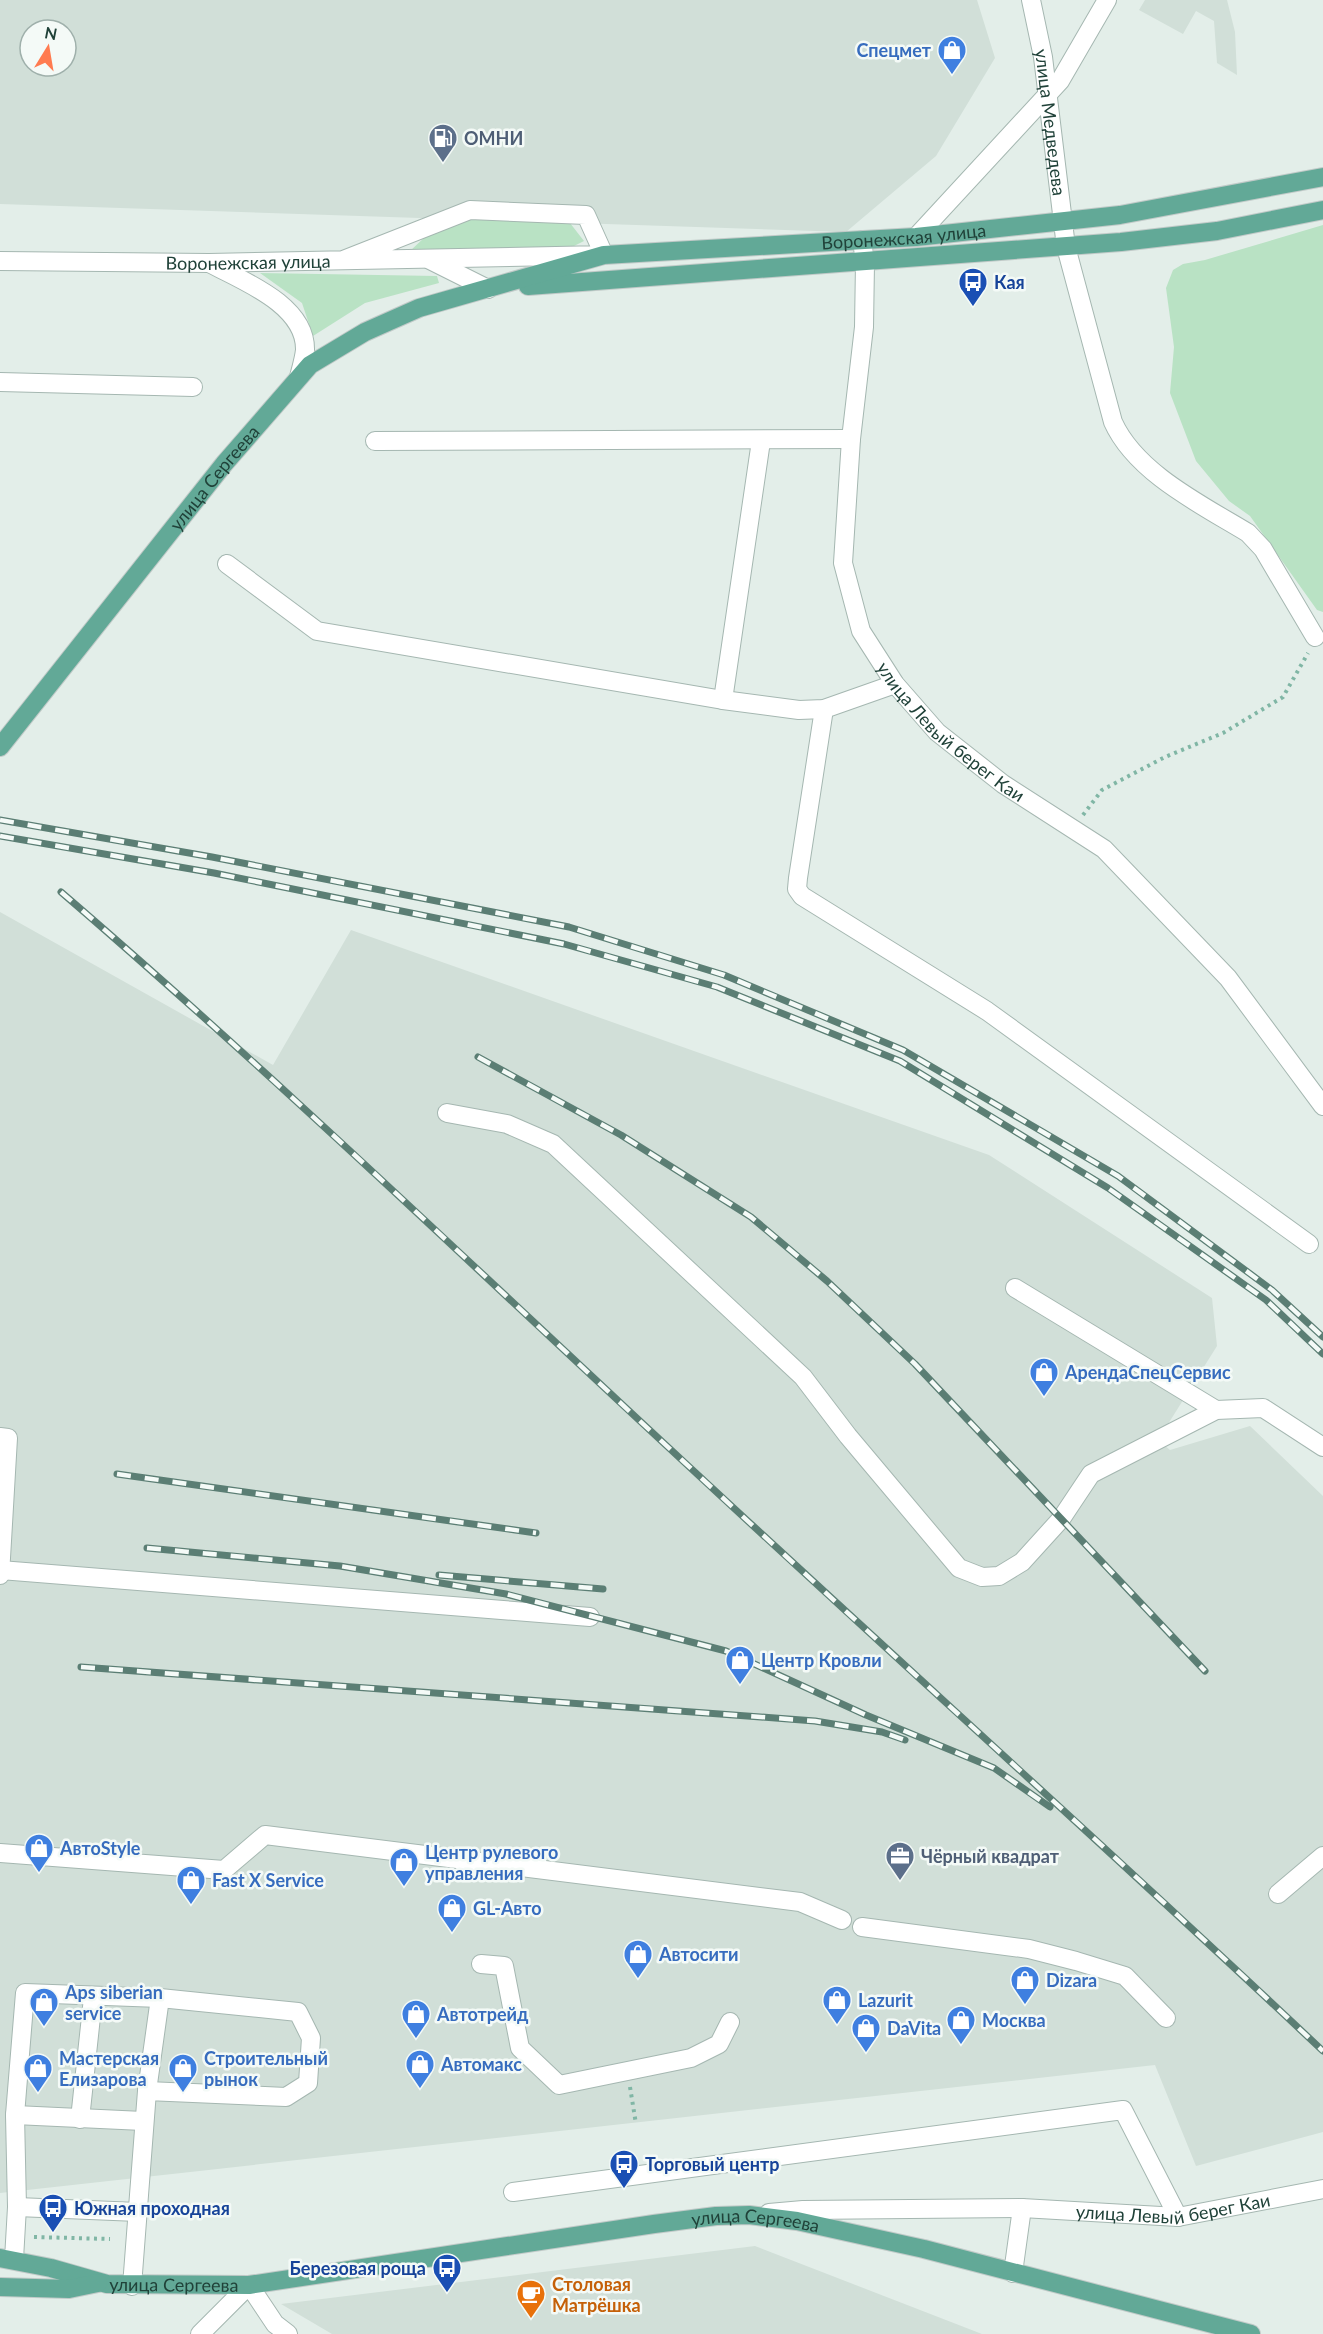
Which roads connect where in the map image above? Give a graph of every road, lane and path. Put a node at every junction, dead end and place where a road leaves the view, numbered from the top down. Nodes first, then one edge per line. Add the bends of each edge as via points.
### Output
1 (1031, 0) edge
2 (1107, 0) edge
3 (1048, 93) junction
4 (1323, 177) edge
5 (1323, 210) edge
6 (1062, 221) junction
7 (916, 237) junction
8 (862, 240) junction
9 (1066, 247) junction
10 (604, 255) junction
11 (429, 259) junction
12 (343, 260) junction
13 (0, 261) edge
14 (209, 263) junction
15 (865, 263) junction
16 (488, 289) junction
17 (299, 377) junction
18 (0, 382) edge
19 (193, 387) dead end
20 (851, 439) junction
21 (375, 441) dead end
22 (761, 441) junction
23 (227, 564) dead end
24 (1316, 637) joint
25 (895, 684) junction
26 (723, 700) junction
27 (824, 709) junction
28 (3, 743) edge
29 (1074, 828) junction
30 (1323, 1106) edge
31 (447, 1113) dead end
32 (1310, 1244) dead end
33 (1015, 1288) dead end
34 (1216, 1410) junction
35 (0, 1437) edge
36 (1323, 1447) edge
37 (0, 1570) edge
38 (0, 1575) edge
39 (590, 1617) dead end
40 (0, 1853) edge
41 (1323, 1856) edge
42 (1278, 1894) dead end
43 (842, 1920) dead end
44 (862, 1927) dead end
45 (481, 1964) dead end
46 (93, 1998) junction
47 (160, 1998) junction
48 (1166, 2018) dead end
49 (730, 2022) dead end
50 (628, 2071) junction
51 (147, 2091) junction
52 (15, 2115) junction
53 (80, 2119) junction
54 (143, 2121) junction
55 (636, 2124) dead end
56 (1323, 2188) edge
57 (513, 2192) dead end
58 (17, 2206) junction
59 (1022, 2208) junction
60 (138, 2212) junction
61 (749, 2215) junction
62 (1178, 2217) junction
63 (15, 2236) junction
64 (110, 2240) dead end
65 (7, 2258) edge
66 (1013, 2273) junction
67 (98, 2283) junction
68 (249, 2285) junction
69 (132, 2286) junction
70 (0, 2287) edge
71 (200, 2334) edge
72 (288, 2334) edge
73 (1251, 2334) edge

1 - 3 street, улица Медведева
2 - 3 street via 1069,68
3 - 6 street, улица Медведева
3 - 7 street
4 - 6 main road, Воронежская улица via 1120,215
5 - 9 main road, Воронежская улица via 1217,231
6 - 7 main road, Воронежская улица
6 - 9 street, улица Медведева
7 - 8 main road, Воронежская улица
8 - 10 main road, Воронежская улица
8 - 15 street, улица Левый берег Каи
9 - 15 main road, Воронежская улица
9 - 24 street, улица Медведева via 1119,437 1140,463 1263,549
10 - 11 street
10 - 12 street via 586,215 470,210
10 - 16 main road, Воронежская улица
11 - 12 street, Воронежская улица
11 - 16 street, Воронежская улица
12 - 14 street, Воронежская улица
13 - 14 street, Воронежская улица
14 - 17 street via 273,296 299,325 305,349
15 - 16 main road, Воронежская улица
15 - 20 street, улица Левый берег Каи via 864,327
16 - 17 main road, улица Сергеева via 419,308 365,332 310,365
17 - 28 main road, улица Сергеева via 224,464
18 - 19 street
20 - 22 street
20 - 25 street, улица Левый берег Каи via 843,562 861,632
21 - 22 street
22 - 26 street
23 - 26 street via 317,631
24 - 29 path via 1302,669 1283,697 1223,733 1165,757 1102,790
25 - 27 street
25 - 29 street, улица Левый берег Каи via 937,732 1003,784
26 - 27 street via 800,710
27 - 32 street via 798,878 797,889 802,896 987,1011
29 - 30 street, улица Левый берег Каи via 1104,849 1228,978
31 - 34 street via 507,1124 553,1144 803,1377 959,1568 982,1578 999,1576 1022,1562 1061,1519 1091,1474
33 - 34 street
34 - 36 street via 1263,1408
35 - 37 street via 8,1438
37 - 38 street
37 - 39 street
40 - 43 street via 224,1870 265,1835 800,1902
41 - 42 street
44 - 48 street via 1029,1949 1086,1964 1125,1976
45 - 50 street via 504,1965 520,2048 559,2085
46 - 47 street
46 - 52 street via 25,1993
46 - 53 street
47 - 51 street
47 - 51 street via 298,2012 311,2038 308,2083 286,2097
49 - 50 street via 719,2044 691,2058
50 - 55 path
51 - 54 street
52 - 53 street
52 - 58 street
53 - 54 street
54 - 60 street
56 - 62 street, улица Левый берег Каи
57 - 62 street via 1123,2110
58 - 60 street
58 - 63 street
59 - 61 street, улица Левый берег Каи via 803,2210
59 - 62 street, улица Левый берег Каи
59 - 66 street
60 - 69 street
61 - 66 main road, улица Сергеева via 846,2231
61 - 68 main road, улица Сергеева via 661,2223
63 - 64 path
63 - 65 street
65 - 67 main road, улица Сергеева
66 - 73 main road, улица Сергеева
67 - 69 main road, улица Сергеева
67 - 70 main road, улица Сергеева via 69,2289
68 - 69 main road, улица Сергеева
68 - 71 street, улица Сергеева
68 - 72 street via 275,2324

